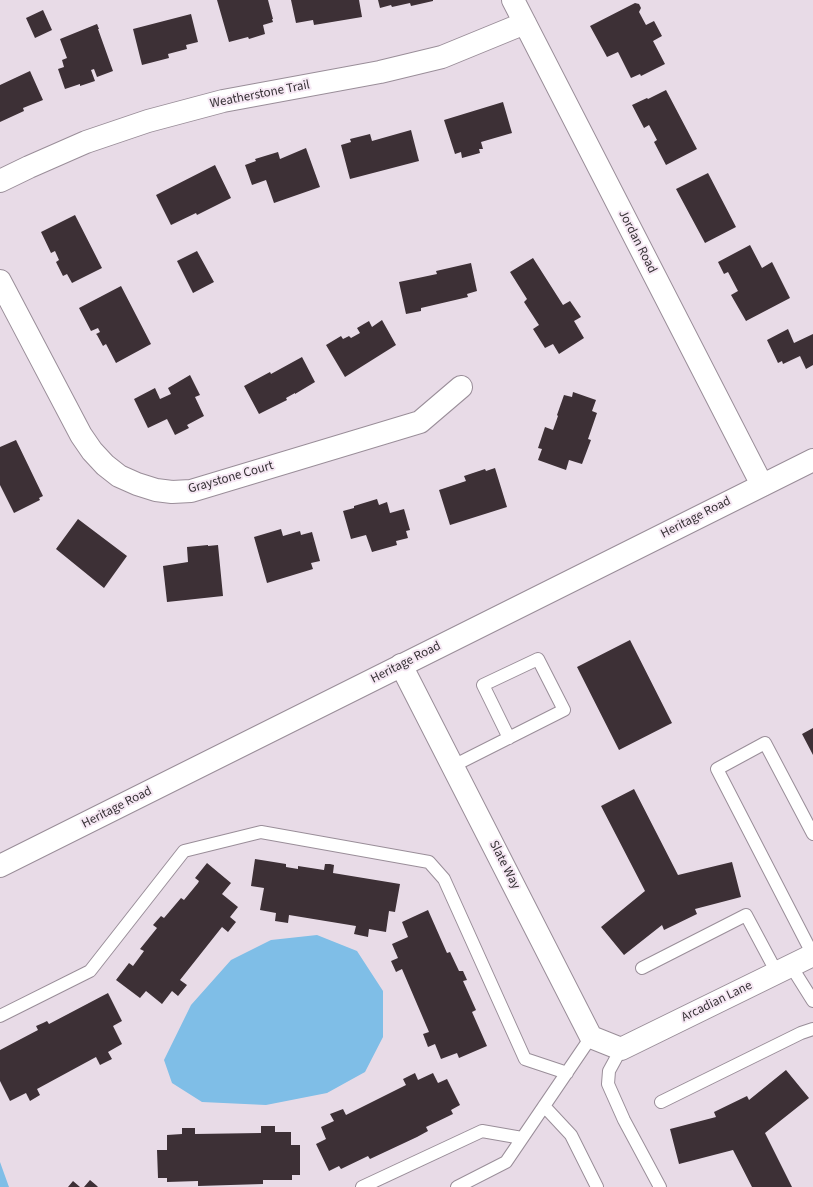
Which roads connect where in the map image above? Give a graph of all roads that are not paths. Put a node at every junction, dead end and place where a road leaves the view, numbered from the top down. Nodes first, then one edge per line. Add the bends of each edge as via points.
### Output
1 (513, 0) edge
2 (525, 23) junction
3 (0, 181) edge
4 (0, 281) edge
5 (461, 387) dead end
6 (813, 460) edge
7 (762, 485) junction
8 (402, 665) junction
9 (509, 738) junction
10 (453, 766) junction
11 (813, 834) edge
12 (0, 866) edge
13 (813, 955) edge
14 (642, 968) dead end
15 (784, 969) junction
16 (813, 1001) edge
17 (0, 1016) edge
18 (813, 1028) edge
19 (591, 1037) junction
20 (621, 1049) junction
21 (567, 1073) junction
22 (661, 1102) dead end
23 (544, 1106) junction
24 (522, 1138) junction
25 (362, 1187) edge
26 (457, 1187) edge
27 (597, 1187) edge
28 (660, 1187) edge

1 - 2 street, Jordan Road
2 - 3 street, Weatherstone Trail via 442,57 380,72 223,101 148,121 86,142
2 - 7 street, Jordan Road
4 - 5 street, Graystone Court via 92,452 119,476 156,490 191,491 420,422
6 - 7 street, Heritage Road
7 - 8 street, Heritage Road
8 - 10 street, Slate Way
8 - 12 street, Heritage Road
9 - 9 lane via 564,710 538,659 483,685
9 - 10 lane
10 - 19 street, Slate Way
11 - 13 lane via 765,744 717,769
13 - 15 street, Arcadian Lane
14 - 15 lane via 746,915
15 - 16 lane
15 - 20 street, Arcadian Lane
17 - 21 lane via 90,971 184,851 260,832 429,862 444,879 525,1059
18 - 22 lane
19 - 20 street
19 - 21 lane
20 - 28 lane via 609,1071 608,1084
21 - 23 lane
23 - 24 lane
23 - 27 lane via 572,1135
24 - 25 lane via 482,1131
24 - 26 lane via 506,1162

